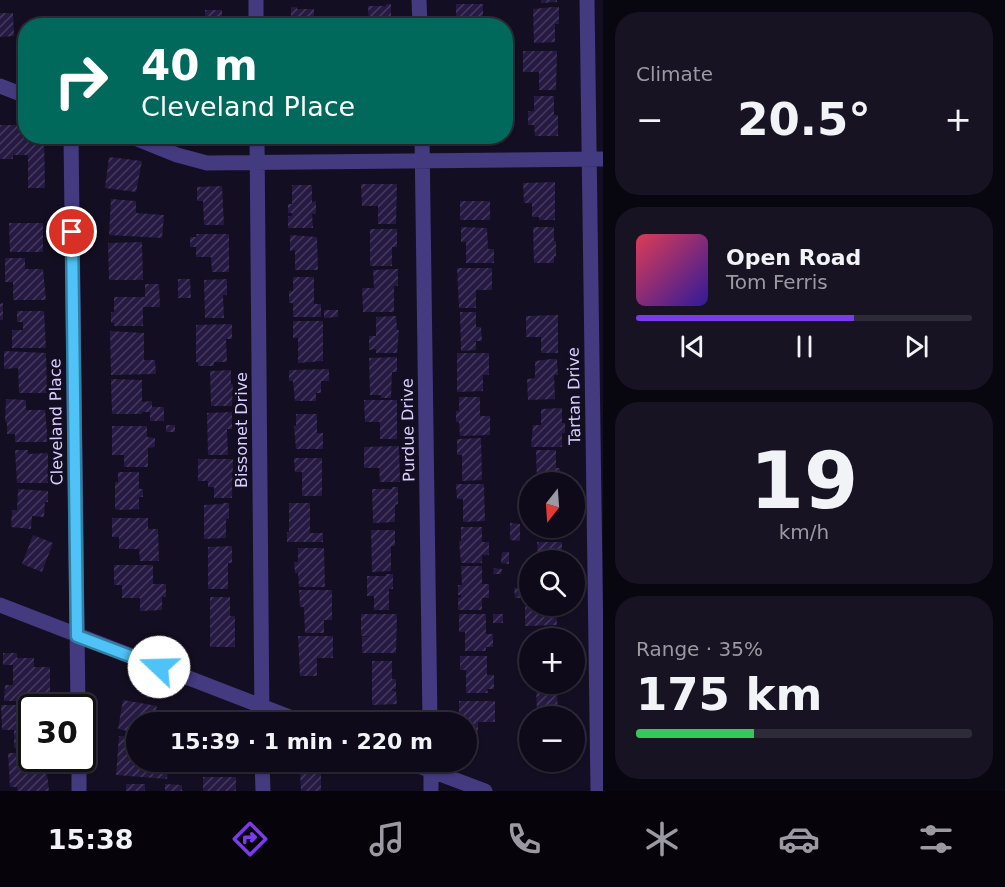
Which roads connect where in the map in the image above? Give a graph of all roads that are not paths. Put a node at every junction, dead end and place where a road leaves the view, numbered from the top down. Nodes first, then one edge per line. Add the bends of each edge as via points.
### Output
1 (256, 0) edge
2 (419, 0) edge
3 (586, 0) edge
4 (256, 18) edge
5 (420, 18) edge
6 (0, 86) edge
7 (18, 93) edge
8 (70, 144) edge
9 (150, 144) edge
10 (257, 144) edge
11 (422, 144) edge
12 (422, 160) junction
13 (596, 160) edge
14 (258, 163) junction
15 (0, 605) edge
16 (77, 636) junction
17 (78, 694) edge
18 (261, 706) junction
19 (261, 712) edge
20 (277, 712) edge
21 (430, 712) edge
22 (78, 772) edge
23 (262, 772) edge
24 (431, 772) edge
25 (444, 772) edge
26 (79, 791) edge
27 (263, 791) edge
28 (431, 791) edge
29 (485, 791) edge
30 (598, 791) edge

1 - 4 street
2 - 5 street
3 - 13 street, Tartan Drive
6 - 7 street
8 - 16 street, Cleveland Place
9 - 14 street via 207,163
10 - 14 street, Bissonet Drive
11 - 12 street, Purdue Drive
12 - 13 street
12 - 14 street
12 - 21 street, Purdue Drive
13 - 30 street, Tartan Drive
14 - 18 street, Bissonet Drive
15 - 16 street
16 - 17 street, Cleveland Place
16 - 18 street
18 - 19 street, Bissonet Drive
18 - 20 street
22 - 26 street
23 - 27 street
24 - 28 street
25 - 29 street

